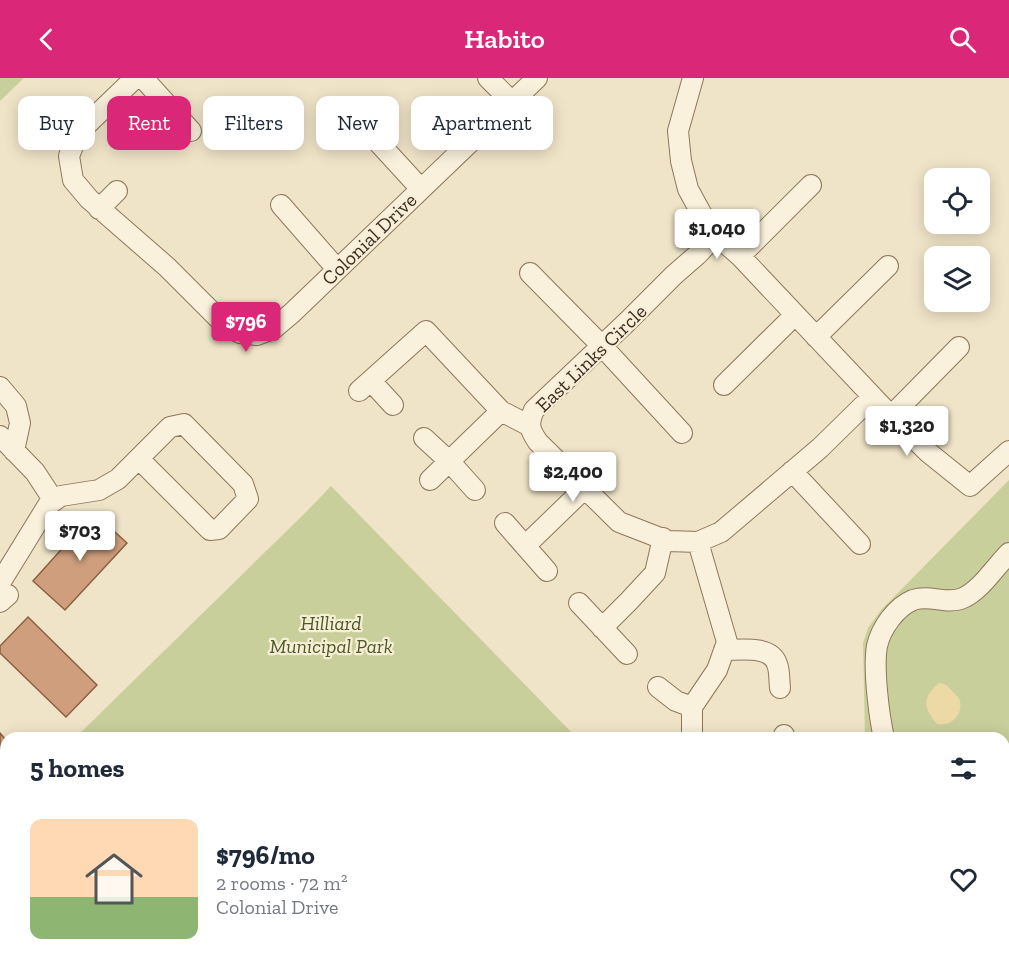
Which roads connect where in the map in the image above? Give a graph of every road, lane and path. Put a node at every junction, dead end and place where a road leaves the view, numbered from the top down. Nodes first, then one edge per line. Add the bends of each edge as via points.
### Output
1 (135, 78) edge
2 (143, 78) edge
3 (488, 78) edge
4 (537, 78) edge
5 (693, 78) edge
6 (159, 96) edge
7 (506, 96) edge
8 (518, 96) edge
9 (385, 150) edge
10 (462, 150) edge
11 (811, 185) dead end
12 (421, 189) junction
13 (117, 191) dead end
14 (281, 205) dead end
15 (99, 209) junction
16 (716, 235) junction
17 (740, 256) junction
18 (888, 266) dead end
19 (337, 269) junction
20 (530, 273) dead end
21 (795, 315) junction
22 (816, 337) junction
23 (602, 346) junction
24 (959, 347) dead end
25 (724, 385) dead end
26 (0, 387) edge
27 (872, 397) junction
28 (393, 405) dead end
29 (501, 411) junction
30 (891, 416) junction
31 (530, 426) junction
32 (682, 433) dead end
33 (0, 436) edge
34 (424, 438) dead end
35 (14, 451) junction
36 (1009, 451) edge
37 (139, 459) junction
38 (449, 461) junction
39 (792, 471) junction
40 (430, 480) dead end
41 (585, 488) junction
42 (475, 489) dead end
43 (54, 501) junction
44 (505, 523) dead end
45 (663, 538) junction
46 (698, 542) junction
47 (860, 544) dead end
48 (525, 546) junction
49 (1009, 553) edge
50 (547, 571) dead end
51 (3, 593) edge
52 (579, 603) dead end
53 (602, 628) junction
54 (724, 650) junction
55 (627, 654) dead end
56 (658, 687) dead end
57 (780, 688) dead end
58 (692, 707) junction
59 (692, 732) edge
60 (883, 732) edge

1 - 15 street, Colonial Drive via 78,133 69,156 73,180
2 - 6 street
3 - 7 street
4 - 8 street, Colonial Drive
5 - 16 street via 678,131 681,161 688,189
9 - 12 street
10 - 12 street, Colonial Drive
11 - 17 street
12 - 19 street, Colonial Drive
13 - 15 street
14 - 19 street
15 - 19 street, Colonial Drive via 167,267 225,325 240,333 257,335 273,329
16 - 17 street
16 - 23 street, East Links Circle
17 - 21 street
18 - 22 street
20 - 23 street
21 - 22 street
21 - 25 street
22 - 27 street
23 - 31 street, East Links Circle via 534,410
23 - 32 street
24 - 30 street
26 - 35 street via 16,406 20,423
27 - 30 street
27 - 39 street, East Links Circle
28 - 29 street via 365,386 426,331
29 - 31 street
29 - 38 street
30 - 36 street via 970,486
31 - 41 street, East Links Circle via 538,442
33 - 35 street
34 - 38 street
35 - 43 street via 35,472
37 - 37 street via 170,427 184,424 243,484 248,499 219,529 210,530
37 - 43 street via 99,490 61,496
38 - 40 street
38 - 42 street
39 - 46 street, East Links Circle via 720,532
39 - 47 street
41 - 45 street, East Links Circle via 619,522
41 - 48 street
43 - 51 street via 48,505
44 - 48 street
45 - 46 street, East Links Circle
45 - 53 street via 655,573
46 - 54 street via 727,642
48 - 50 street
49 - 60 street via 969,595 955,601 917,599 900,609 889,622 881,634 876,656
52 - 53 street
53 - 55 street
54 - 57 street via 755,649 771,654 777,663
54 - 58 street via 717,670
56 - 58 street
58 - 59 street

